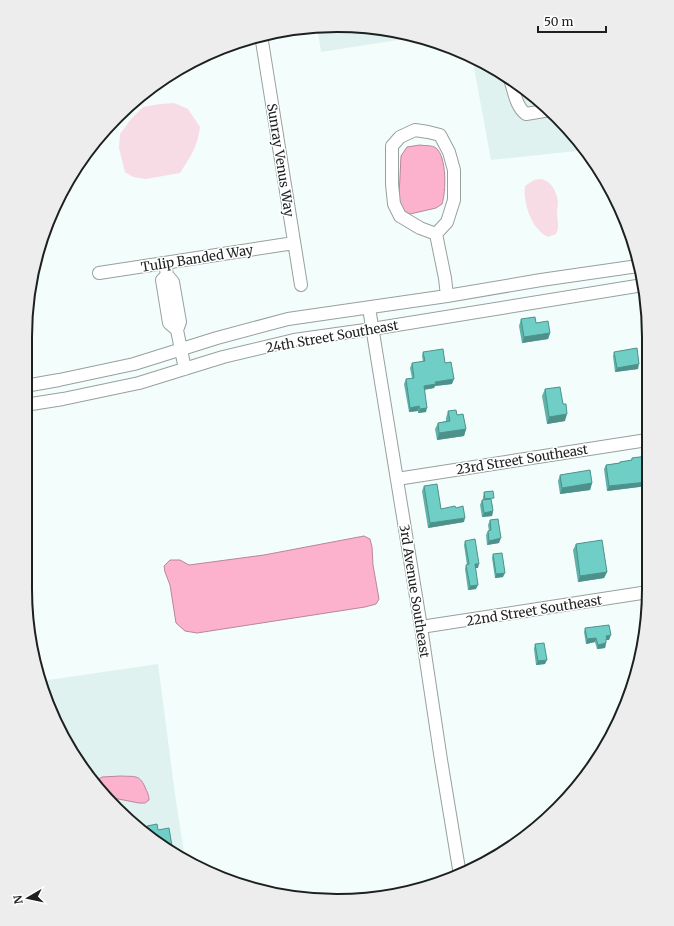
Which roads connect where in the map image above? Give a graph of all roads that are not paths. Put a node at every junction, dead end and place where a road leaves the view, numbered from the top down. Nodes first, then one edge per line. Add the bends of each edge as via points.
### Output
1 (262, 41) edge
2 (513, 88) edge
3 (542, 111) edge
4 (436, 234) junction
5 (294, 243) junction
6 (165, 263) junction
7 (634, 267) edge
8 (99, 273) dead end
9 (301, 285) dead end
10 (637, 286) edge
11 (447, 296) junction
12 (369, 308) junction
13 (372, 329) junction
14 (181, 349) junction
15 (185, 369) junction
16 (32, 385) edge
17 (32, 404) edge
18 (642, 441) edge
19 (397, 479) junction
20 (642, 593) edge
21 (421, 627) junction
22 (459, 869) edge

1 - 5 street, Sunray Venus Way
2 - 3 street via 522,111 526,114
4 - 4 street via 447,222 454,200 454,170 449,152 440,135 414,130 400,137 392,146 394,204 400,216
4 - 11 street
5 - 6 street, Tulip Banded Way
5 - 9 street, Sunray Venus Way
6 - 8 street, Tulip Banded Way
6 - 14 street via 167,275 162,280 169,323 177,330
7 - 11 street, 24th Street Southeast
10 - 13 street, 24th Street Southeast
11 - 12 street, 24th Street Southeast
12 - 13 street, 3rd Avenue Southeast
12 - 14 street, 24th Street Southeast via 288,320
13 - 15 street, 24th Street Southeast via 294,340
13 - 19 street, 3rd Avenue Southeast
14 - 15 street
14 - 16 street, 24th Street Southeast via 134,364
15 - 17 street, 24th Street Southeast via 139,383
18 - 19 street, 23rd Street Southeast
19 - 21 street, 3rd Avenue Southeast
20 - 21 street, 22nd Street Southeast
21 - 22 street, 3rd Avenue Southeast

